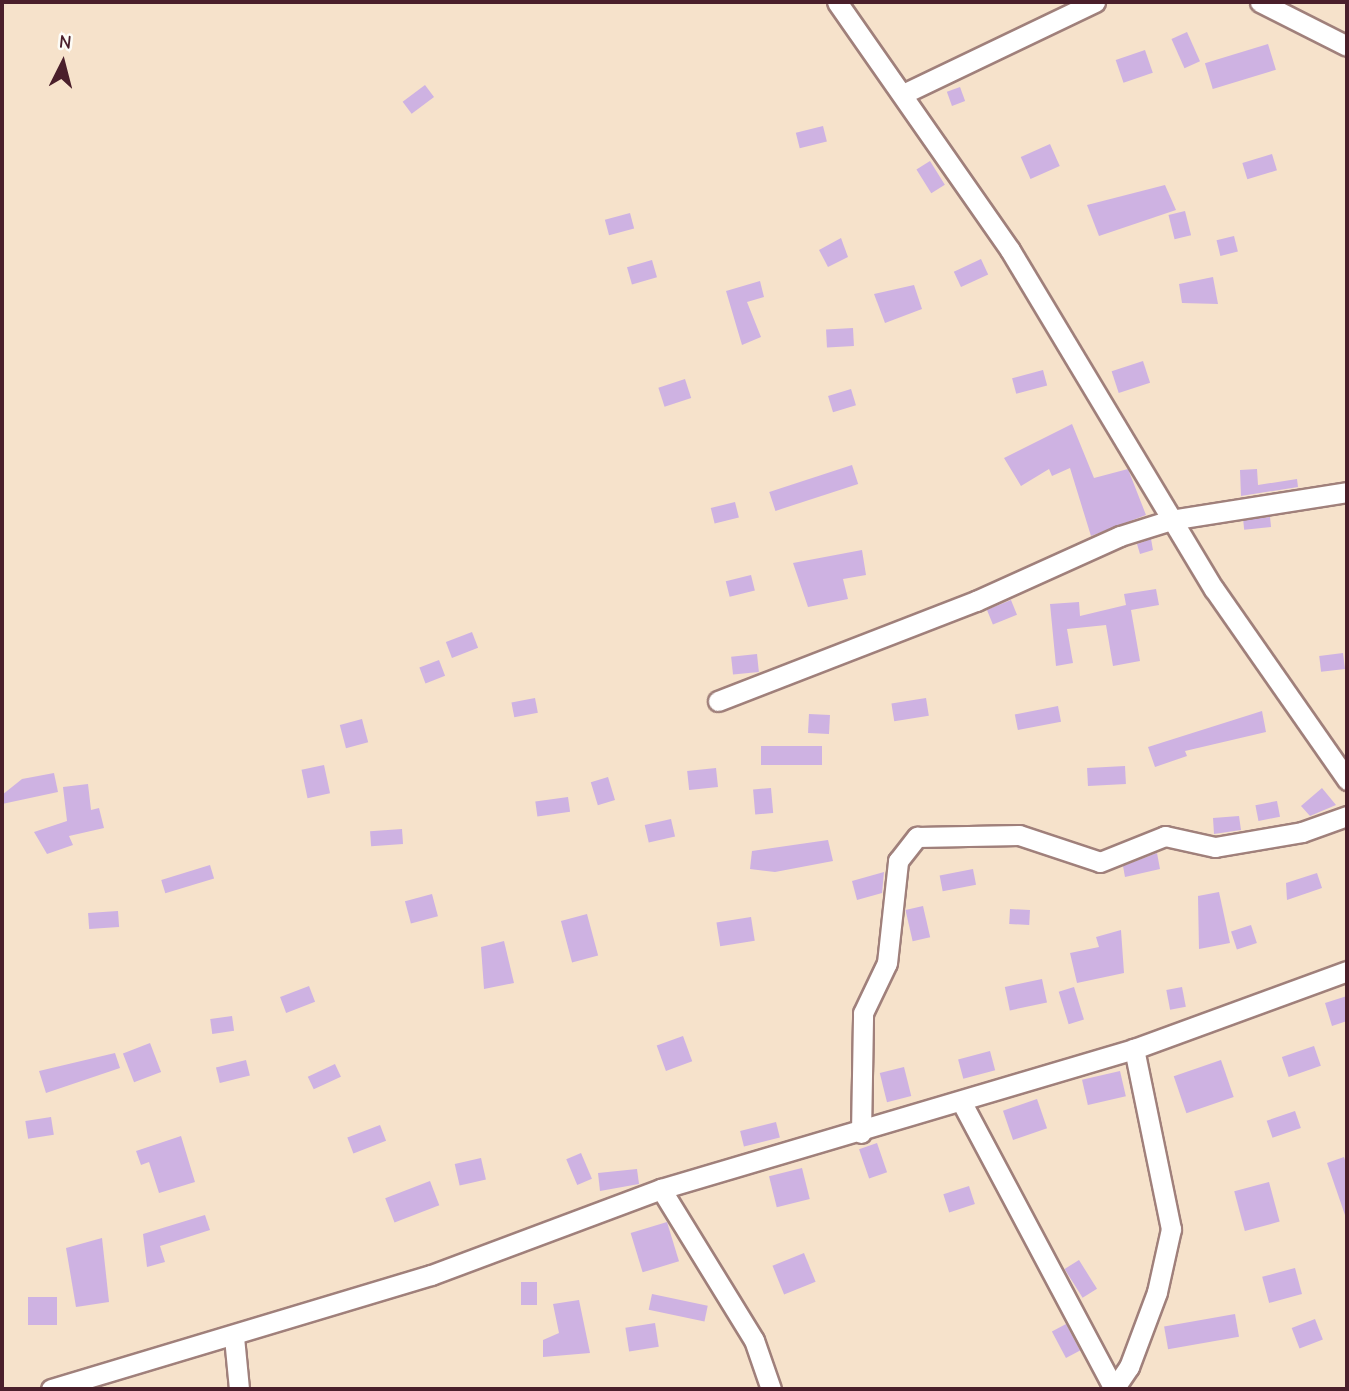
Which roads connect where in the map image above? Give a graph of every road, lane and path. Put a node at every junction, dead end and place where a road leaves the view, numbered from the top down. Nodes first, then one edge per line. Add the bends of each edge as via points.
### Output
1 (837, 2) edge
2 (1095, 2) edge
3 (1259, 2) edge
4 (1347, 46) edge
5 (903, 94) junction
6 (1347, 492) edge
7 (1171, 520) junction
8 (718, 701) dead end
9 (1347, 780) edge
10 (1347, 816) edge
11 (1347, 971) edge
12 (1134, 1049) junction
13 (962, 1103) junction
14 (861, 1133) junction
15 (661, 1189) junction
16 (234, 1337) junction
17 (51, 1389) edge
18 (239, 1389) edge
19 (771, 1389) edge
20 (1114, 1389) edge

1 - 5 street
2 - 5 street
3 - 4 street
5 - 7 street via 1108,405
6 - 7 street
7 - 8 street
7 - 9 street
10 - 14 street via 1302,832 1215,847 1165,836 1100,862 1019,835 917,837 898,861 887,963 863,1013
11 - 12 street
12 - 13 street
12 - 20 street via 1171,1229 1157,1292 1129,1367
13 - 14 street
13 - 20 street
14 - 15 street
15 - 16 street via 432,1275
15 - 19 street via 754,1340
16 - 17 street
16 - 18 street

